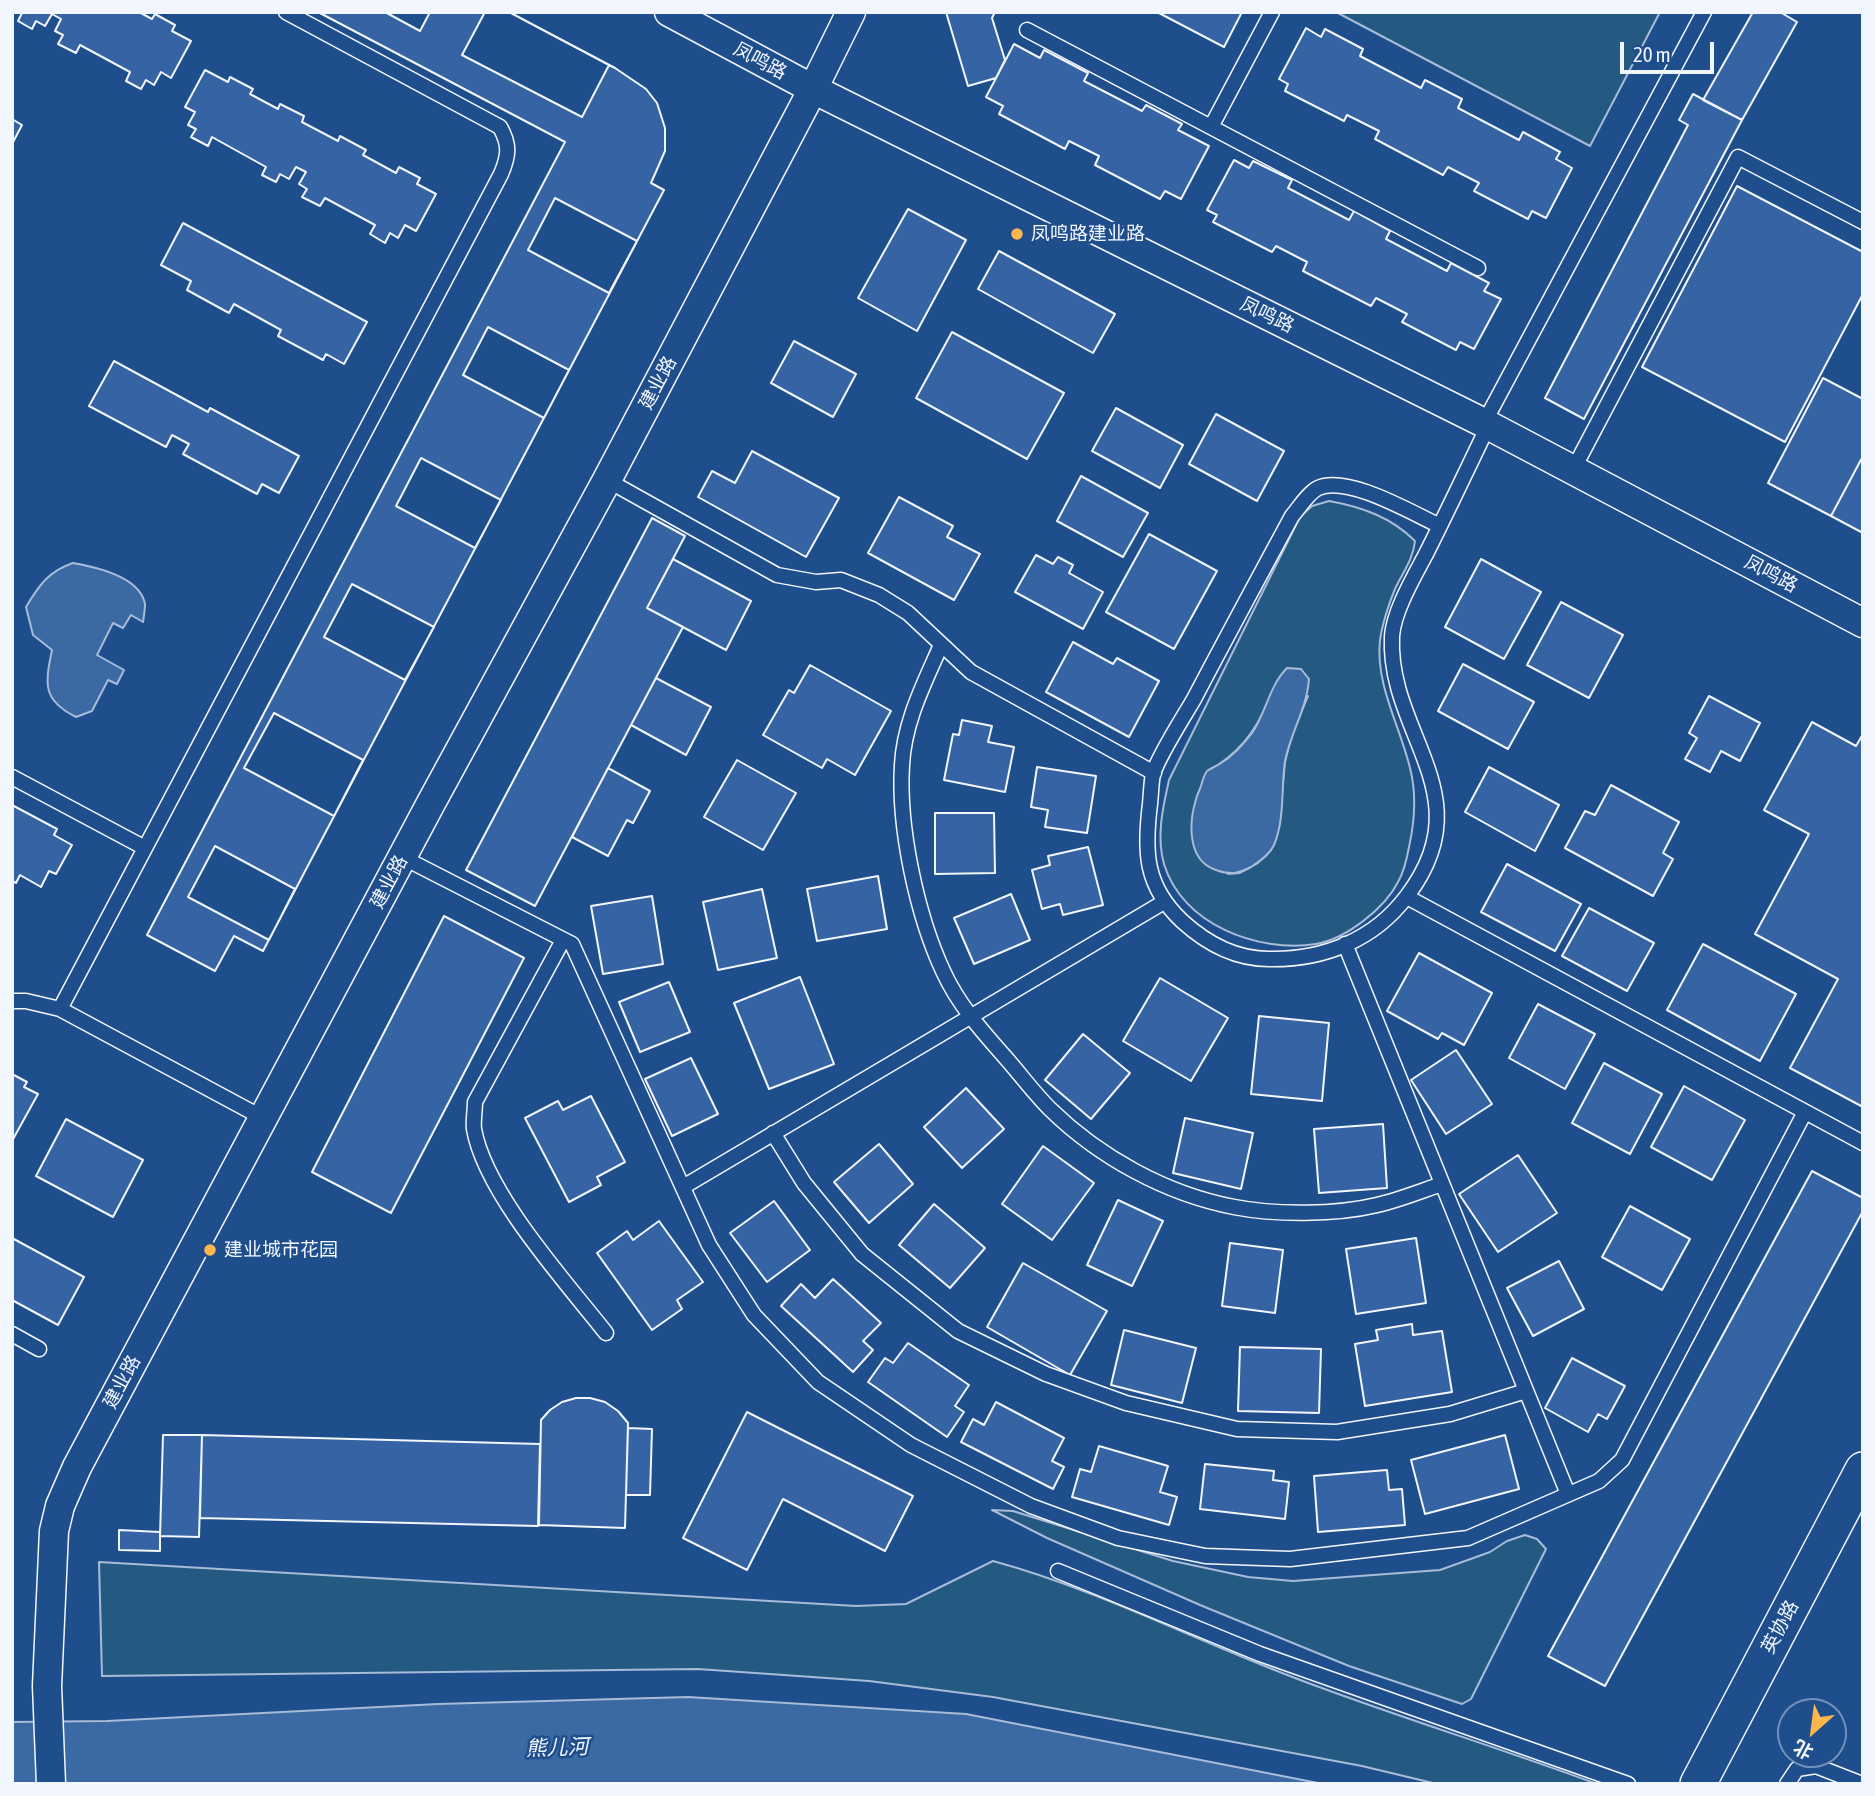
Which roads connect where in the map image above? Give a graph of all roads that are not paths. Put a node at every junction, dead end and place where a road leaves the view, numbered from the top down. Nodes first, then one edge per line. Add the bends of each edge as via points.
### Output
1 (286, 12) edge
2 (669, 12) edge
3 (851, 12) edge
4 (1272, 12) edge
5 (1704, 12) edge
6 (1027, 30) dead end
7 (813, 89) junction
8 (1211, 127) junction
9 (1863, 222) edge
10 (1478, 268) dead end
11 (1486, 425) junction
12 (1573, 470) junction
13 (607, 480) junction
14 (1440, 526) junction
15 (1863, 623) edge
16 (941, 645) junction
17 (1154, 773) junction
18 (12, 778) edge
19 (145, 848) junction
20 (402, 857) junction
21 (1407, 897) junction
22 (1164, 902) junction
23 (563, 940) junction
24 (1345, 944) junction
25 (12, 1001) edge
26 (60, 1009) junction
27 (970, 1017) junction
28 (1805, 1112) junction
29 (263, 1118) junction
30 (773, 1133) junction
31 (1863, 1143) edge
32 (1442, 1184) junction
33 (683, 1187) junction
34 (12, 1334) edge
35 (606, 1334) dead end
36 (39, 1349) dead end
37 (1526, 1391) junction
38 (1863, 1470) edge
39 (1568, 1494) junction
40 (1058, 1571) dead end
41 (1704, 1780) edge
42 (51, 1784) edge
43 (1628, 1784) edge
44 (1787, 1784) edge
45 (1863, 1784) edge

1 - 19 lane via 500,127 508,141 508,156
2 - 7 street, 凤鸣路
3 - 7 street, 建业路
4 - 8 lane
5 - 11 lane
6 - 8 lane
7 - 11 street, 凤鸣路
7 - 13 street, 建业路
8 - 10 lane
9 - 12 lane via 1738,157
11 - 12 street, 凤鸣路
11 - 14 lane
12 - 15 street, 凤鸣路
13 - 16 lane via 777,575 816,582 841,580 879,595 908,613
13 - 20 street, 建业路
14 - 17 lane via 1361,490 1335,484 1315,489 1292,516
14 - 21 lane via 1392,632 1393,664 1436,792 1437,826 1428,863
16 - 17 lane via 971,672
16 - 27 lane via 907,729 903,813 918,902 943,972
17 - 22 lane via 1145,839 1150,876
18 - 19 lane
19 - 26 lane
20 - 23 lane
20 - 29 street, 建业路
21 - 24 lane via 1382,923
21 - 28 lane
22 - 24 lane via 1198,936 1234,954 1268,959 1315,955
22 - 27 lane
23 - 33 lane via 572,944
23 - 35 lane via 475,1102 474,1128 485,1163 519,1222
24 - 32 lane
25 - 26 lane
26 - 29 lane
27 - 30 lane
27 - 32 lane via 1050,1109 1105,1154 1167,1187 1234,1207 1305,1213 1376,1206
28 - 31 lane
28 - 39 lane via 1622,1460 1599,1481
29 - 42 street, 建业路 via 60,1506 54,1531 47,1686
30 - 33 lane
30 - 37 lane via 804,1183 862,1254 958,1331 1046,1374 1126,1404 1237,1429 1337,1432 1450,1414
32 - 37 lane
33 - 39 lane via 709,1245 754,1315 818,1382 911,1445 1031,1506 1118,1538 1205,1556 1290,1559 1468,1538
34 - 36 lane
37 - 39 lane
38 - 41 street, 英协路
40 - 43 lane via 1260,1654
44 - 45 lane via 1797,1769 1816,1766

